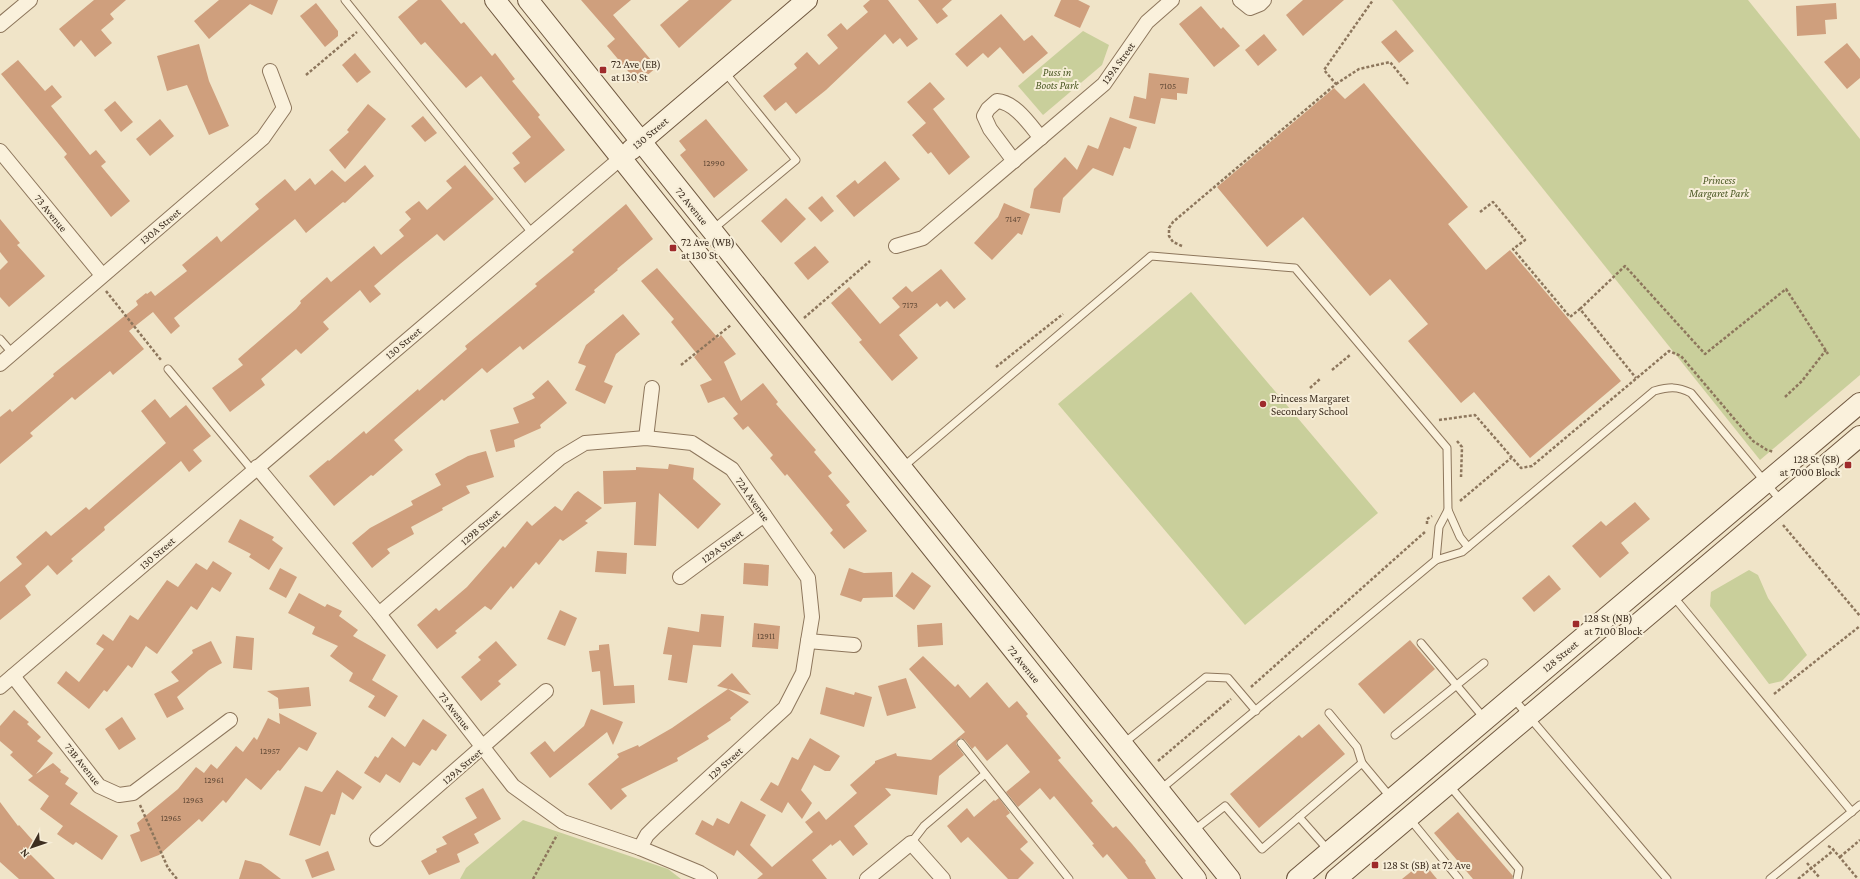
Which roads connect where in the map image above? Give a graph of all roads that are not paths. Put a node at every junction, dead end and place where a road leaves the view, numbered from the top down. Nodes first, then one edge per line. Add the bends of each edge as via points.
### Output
1 (30, 0) edge
2 (345, 0) edge
3 (495, 0) edge
4 (528, 0) edge
5 (807, 0) edge
6 (1172, 0) edge
7 (1240, 0) edge
8 (1264, 0) edge
9 (0, 25) edge
10 (270, 71) dead end
11 (724, 71) junction
12 (1041, 138) junction
13 (641, 142) junction
14 (0, 150) edge
15 (621, 158) junction
16 (1014, 161) junction
17 (711, 230) junction
18 (532, 233) junction
19 (896, 246) dead end
20 (102, 275) junction
21 (0, 339) edge
22 (13, 354) junction
23 (0, 364) edge
24 (168, 369) road end
25 (652, 388) dead end
26 (1860, 403) edge
27 (1860, 436) edge
28 (646, 438) junction
29 (585, 443) joint
30 (851, 448) junction
31 (255, 469) junction
32 (902, 469) junction
33 (1766, 482) junction
34 (1782, 502) junction
35 (1448, 510) junction
36 (764, 515) junction
37 (1468, 547) junction
38 (1436, 560) junction
39 (680, 577) dead end
40 (1672, 596) junction
41 (379, 614) junction
42 (808, 642) junction
43 (1421, 643) dead end
44 (854, 645) dead end
45 (1484, 663) dead end
46 (802, 673) joint
47 (13, 676) junction
48 (1456, 685) junction
49 (0, 687) edge
50 (546, 691) dead end
51 (1512, 697) junction
52 (1256, 711) junction
53 (1329, 713) dead end
54 (1529, 717) junction
55 (230, 720) dead end
56 (1485, 720) junction
57 (1395, 735) dead end
58 (961, 743) dead end
59 (1123, 745) junction
60 (483, 747) junction
61 (1362, 763) junction
62 (985, 774) junction
63 (1448, 784) junction
64 (1159, 791) junction
65 (1392, 799) junction
66 (1860, 805) edge
67 (1852, 812) junction
68 (1299, 817) junction
69 (1409, 818) junction
70 (1192, 832) junction
71 (378, 839) dead end
72 (911, 843) junction
73 (640, 848) junction
74 (1329, 852) junction
75 (710, 879) edge
76 (867, 879) edge
77 (943, 879) edge
78 (1069, 879) edge
79 (1196, 879) edge
80 (1230, 879) edge
81 (1297, 879) edge
82 (1336, 879) edge
83 (1459, 879) edge
84 (1516, 879) edge
85 (1667, 879) edge
86 (1770, 879) edge

1 - 9 street
2 - 18 lane
3 - 15 main road, 72 Avenue
4 - 13 main road, 72 Avenue
5 - 11 main road, 130 Street
6 - 12 street, 129A Street via 1147,22 1104,84
7 - 8 street via 1250,8
10 - 20 street, 130A Street via 284,108 263,138
11 - 13 main road, 130 Street
11 - 17 lane via 796,160
12 - 16 street, 129A Street
12 - 16 street via 1029,123 1004,102 997,101 984,116 990,129
13 - 15 main road, 130 Street
13 - 17 main road, 72 Avenue
14 - 20 street, 73 Avenue
15 - 18 street, 130 Street
15 - 30 main road, 72 Avenue
16 - 19 street, 129A Street via 923,238
17 - 32 main road, 72 Avenue
18 - 31 street, 130 Street
20 - 22 street, 130A Street
21 - 22 lane
22 - 23 street, 130A Street
24 - 31 lane
25 - 28 street
26 - 33 main road, 128 Street
27 - 34 main road
28 - 29 street, 72A Avenue
28 - 36 street, 72A Avenue via 692,443 732,469
29 - 41 street, 129B Street via 560,458
30 - 32 main road via 870,454 883,465
30 - 79 main road, 72 Avenue
31 - 41 street, 73 Avenue
31 - 47 street, 130 Street
32 - 35 lane via 1151,256 1295,268 1447,448
32 - 59 main road, 72 Avenue
33 - 34 lane
33 - 37 lane via 1691,394 1671,386 1654,391
33 - 51 main road, 128 Street
34 - 40 main road
35 - 37 lane via 1460,538
35 - 38 lane via 1439,527
36 - 39 street, 129A Street
36 - 42 street, 72A Avenue via 808,578 812,617
37 - 38 lane via 1462,552
38 - 52 lane
40 - 54 main road
40 - 67 lane
41 - 60 street, 73 Avenue
42 - 44 street
42 - 46 street, 72A Avenue
43 - 48 lane
45 - 48 lane
46 - 73 street, 129 Street via 785,708 647,835
47 - 49 street, 130 Street
47 - 55 street, 73B Avenue via 99,786 119,795 133,793
48 - 56 lane
48 - 57 lane
50 - 60 street, 129A Street
51 - 54 lane
51 - 56 main road, 128 Street
52 - 59 lane via 1228,678 1206,677
52 - 64 lane
53 - 61 lane via 1357,747
54 - 63 main road
54 - 85 lane
56 - 65 main road, 128 Street
58 - 62 lane
59 - 64 main road, 72 Avenue
60 - 71 street, 129A Street
60 - 73 street, 73 Avenue via 513,786 549,814 575,827
61 - 65 lane
61 - 68 lane
62 - 72 lane via 924,826
62 - 78 lane
63 - 69 main road
63 - 84 lane via 1519,869
64 - 70 main road, 72 Avenue
65 - 74 main road, 128 Street
66 - 67 lane
67 - 86 lane
68 - 70 lane via 1262,849 1225,806
68 - 74 lane
69 - 82 main road
69 - 83 lane
70 - 80 main road, 72 Avenue
72 - 76 street
72 - 77 street
73 - 75 street, 73 Avenue
74 - 81 main road, 128 Street

